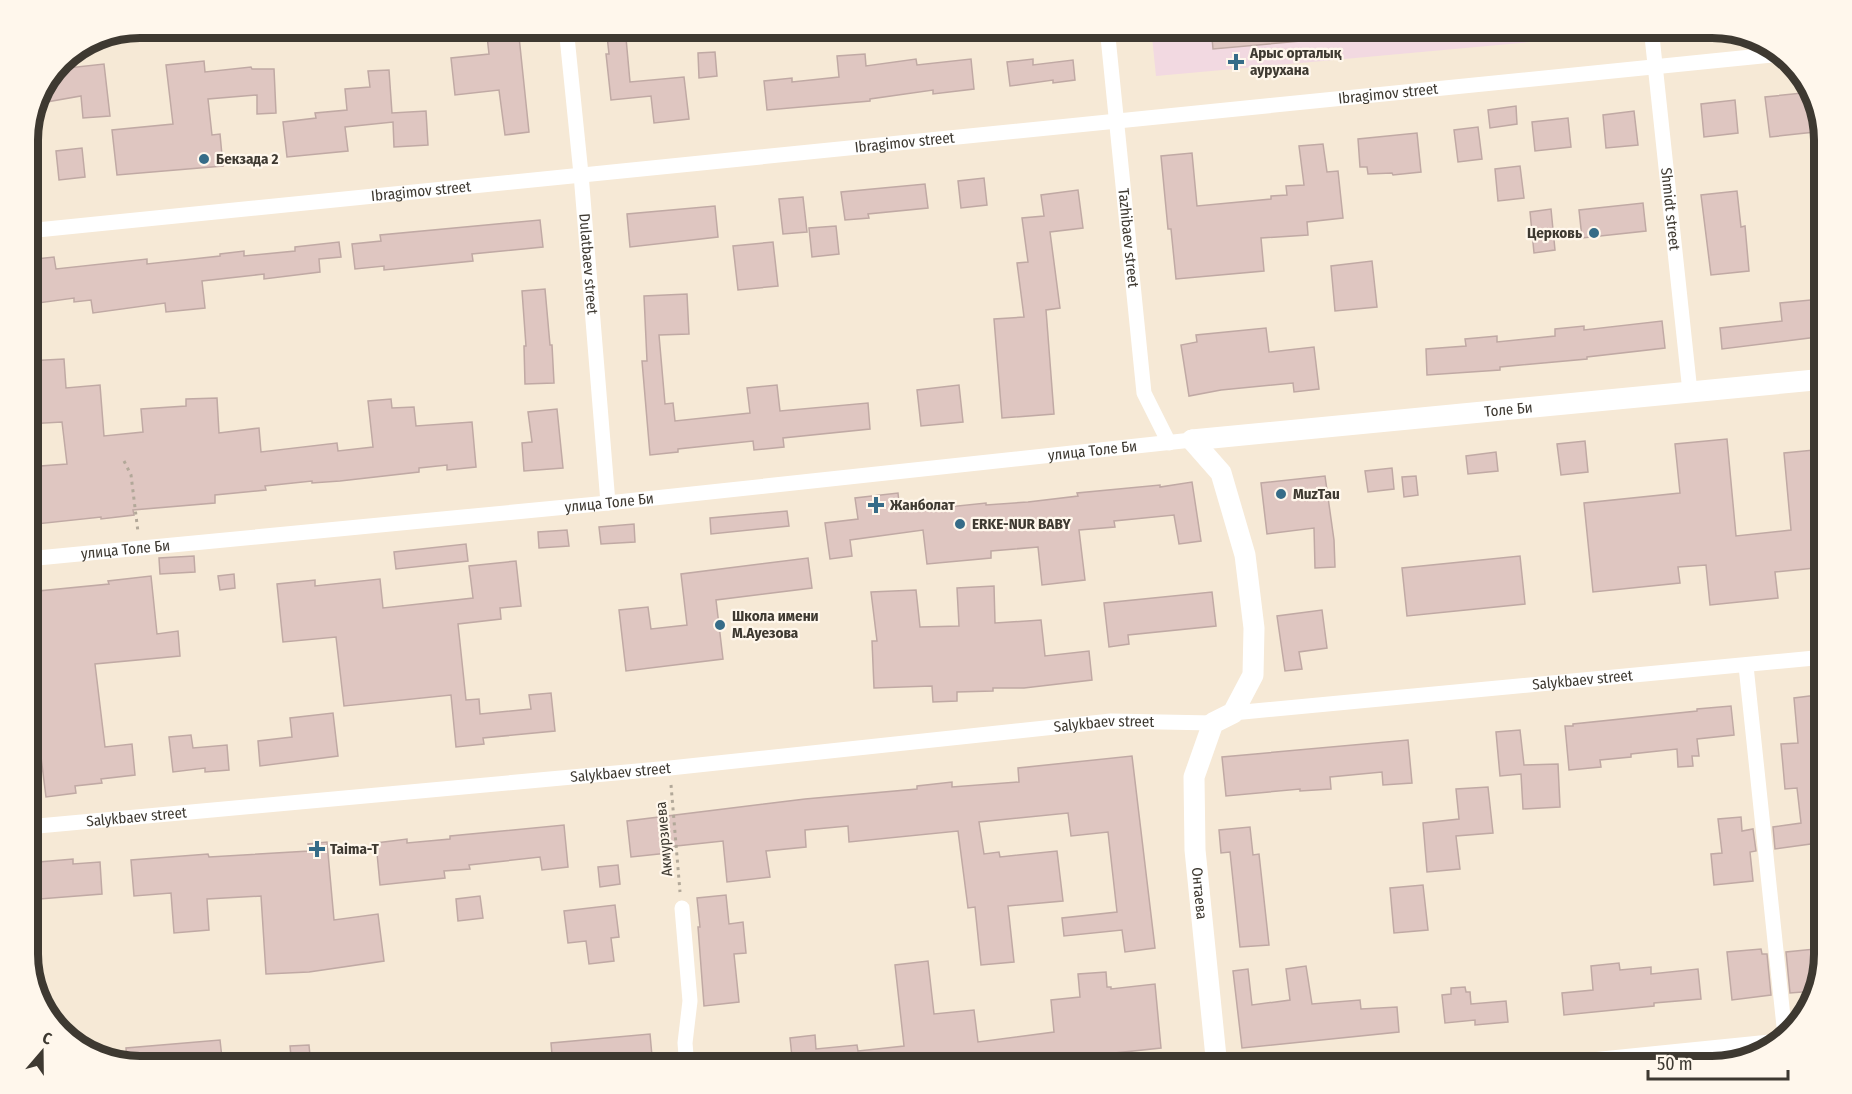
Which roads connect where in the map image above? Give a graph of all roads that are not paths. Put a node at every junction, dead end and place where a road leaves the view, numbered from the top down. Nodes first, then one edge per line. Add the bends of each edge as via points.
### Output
1 (567, 38) edge
2 (1108, 38) edge
3 (1652, 38) edge
4 (1770, 55) edge
5 (1655, 67) junction
6 (1116, 121) junction
7 (581, 174) junction
8 (38, 230) edge
9 (1814, 380) edge
10 (1689, 392) junction
11 (1192, 440) junction
12 (1169, 443) junction
13 (608, 503) junction
14 (38, 558) edge
15 (1814, 658) edge
16 (1746, 666) junction
17 (1233, 713) junction
18 (1213, 723) junction
19 (38, 826) edge
20 (682, 908) road end
21 (1784, 1028) edge
22 (1765, 1043) edge
23 (686, 1057) edge
24 (1216, 1057) edge
25 (1622, 1057) edge

1 - 7 street, Dulatbaev street
2 - 6 street, Tazhibaev street
3 - 5 street, Shmidt street
4 - 5 street, Ibragimov street
5 - 6 street, Ibragimov street
5 - 10 street, Shmidt street
6 - 7 street, Ibragimov street
6 - 12 street, Tazhibaev street via 1144,393
7 - 8 street, Ibragimov street
7 - 13 street, Dulatbaev street
9 - 10 main road, Толе Би
10 - 11 main road, Толе Би
11 - 12 street, улица Толе Би
11 - 17 main road via 1221,472 1245,555 1254,628 1253,675
12 - 13 street, улица Толе Би
13 - 14 street, улица Толе Би
15 - 16 street, Salykbaev street
16 - 17 street, Salykbaev street
16 - 21 street
17 - 18 main road
18 - 19 street, Salykbaev street via 1111,721 670,768
18 - 24 main road, Онтаева via 1194,777 1195,850
20 - 23 street via 690,1001
22 - 25 street

